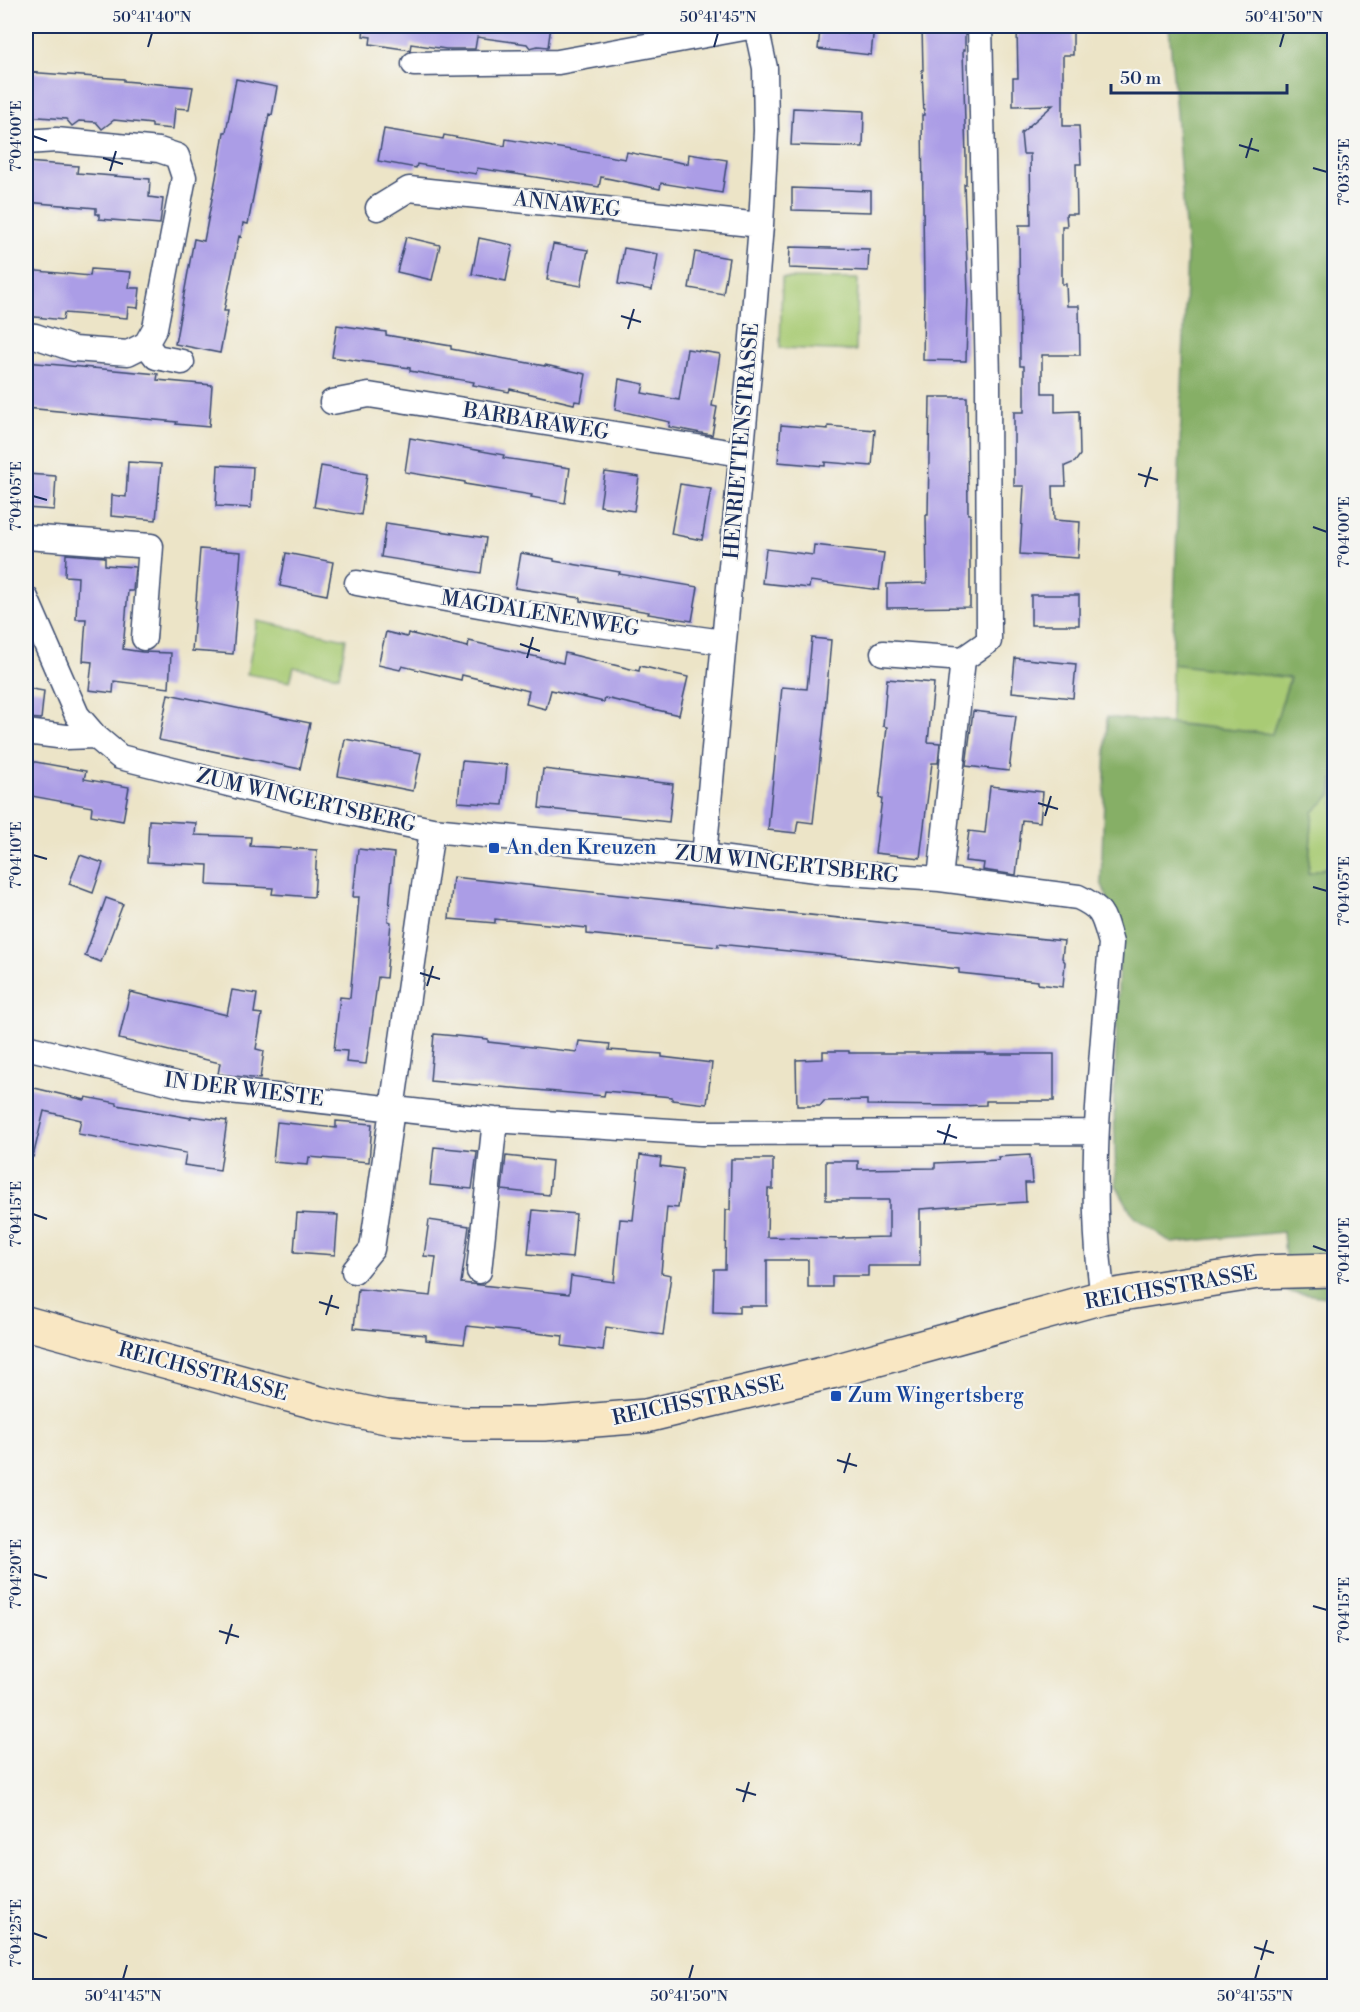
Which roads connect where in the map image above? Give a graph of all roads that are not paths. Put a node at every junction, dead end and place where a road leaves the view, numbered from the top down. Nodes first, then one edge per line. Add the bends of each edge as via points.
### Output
1 (755, 26) edge
2 (980, 26) edge
3 (414, 64) dead end
4 (26, 142) edge
5 (378, 208) dead end
6 (760, 225) junction
7 (26, 335) edge
8 (146, 344) junction
9 (182, 362) dead end
10 (332, 402) dead end
11 (741, 454) junction
12 (26, 537) edge
13 (357, 583) dead end
14 (26, 598) edge
15 (144, 638) dead end
16 (723, 642) junction
17 (883, 653) dead end
18 (963, 659) junction
19 (26, 732) edge
20 (95, 736) junction
21 (432, 830) junction
22 (704, 856) junction
23 (940, 879) junction
24 (26, 1047) edge
25 (393, 1108) junction
26 (495, 1119) junction
27 (1096, 1132) junction
28 (1335, 1270) edge
29 (354, 1271) dead end
30 (479, 1271) dead end
31 (1103, 1297) junction
32 (26, 1323) edge

1 - 3 street, HENRIETTENSTRASSE via 558,62
1 - 6 street, HENRIETTENSTRASSE via 765,68 766,131
2 - 18 street via 989,641
4 - 8 street via 56,140 159,150 177,156 184,177 155,328
5 - 6 street, ANNAWEG via 409,189
6 - 11 street, HENRIETTENSTRASSE
7 - 8 street via 74,349 128,353
8 - 9 street via 156,357
10 - 11 street, BARBARAWEG via 369,395
11 - 16 street, HENRIETTENSTRASSE
12 - 15 street via 151,546
13 - 16 street, MAGDALENENWEG via 563,620
14 - 20 street, ZUM WINGERTSBERG via 77,716
16 - 22 street, HENRIETTENSTRASSE
17 - 18 street
18 - 23 street
19 - 20 street
20 - 21 street, ZUM WINGERTSBERG via 120,757
21 - 22 street, ZUM WINGERTSBERG
21 - 25 street
22 - 23 street, ZUM WINGERTSBERG via 832,872
23 - 27 street, ZUM WINGERTSBERG via 1078,897 1094,904 1103,915 1111,943
24 - 25 street, IN DER WIESTE via 185,1086
25 - 26 street, IN DER WIESTE
25 - 29 street via 372,1249
26 - 27 street, IN DER WIESTE via 702,1133
26 - 30 street
27 - 31 street, ZUM WINGERTSBERG via 1097,1259
28 - 31 main road, REICHSSTRASSE via 1258,1272
31 - 32 main road, REICHSSTRASSE via 764,1389 646,1416 544,1424 465,1424 386,1417 299,1398

